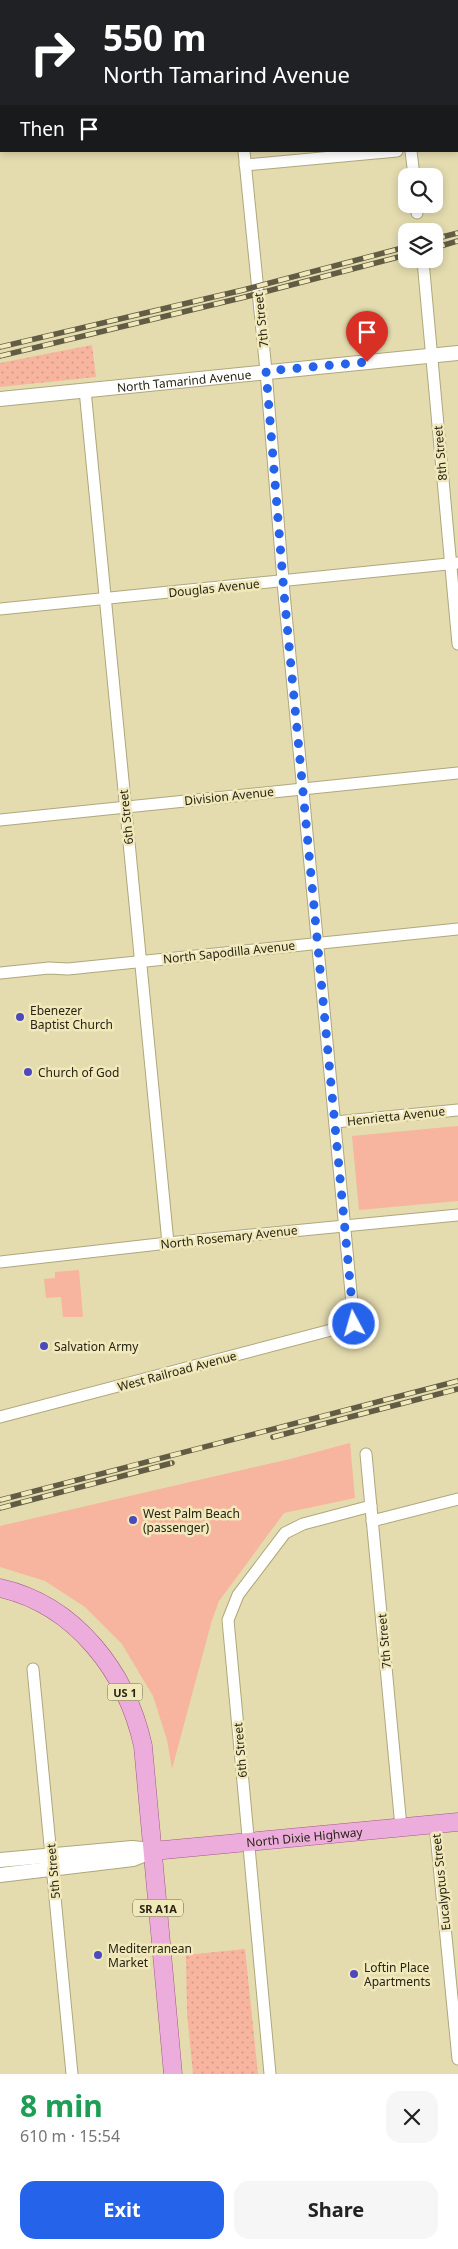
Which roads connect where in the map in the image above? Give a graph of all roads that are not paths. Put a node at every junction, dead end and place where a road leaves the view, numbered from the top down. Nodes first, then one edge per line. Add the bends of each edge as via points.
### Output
1 (244, 152) edge
2 (386, 152) edge
3 (411, 152) edge
4 (245, 165) junction
5 (413, 168) edge
6 (424, 268) edge
7 (458, 353) edge
8 (431, 356) junction
9 (266, 371) junction
10 (85, 390) junction
11 (0, 399) edge
12 (454, 564) edge
13 (283, 581) junction
14 (105, 599) junction
15 (0, 609) edge
16 (458, 644) edge
17 (458, 774) edge
18 (303, 789) junction
19 (124, 807) junction
20 (0, 820) edge
21 (458, 929) edge
22 (318, 943) junction
23 (142, 961) junction
24 (0, 973) edge
25 (458, 1110) edge
26 (335, 1122) junction
27 (458, 1215) edge
28 (345, 1226) junction
29 (168, 1243) junction
30 (0, 1262) edge
31 (354, 1324) joint
32 (0, 1417) edge
33 (366, 1454) dead end
34 (458, 1498) edge
35 (371, 1506) junction
36 (372, 1521) junction
37 (2, 1589) edge
38 (33, 1669) dead end
39 (458, 1822) edge
40 (435, 1824) junction
41 (401, 1827) junction
42 (247, 1841) junction
43 (153, 1850) junction
44 (52, 1854) junction
45 (0, 1860) edge
46 (53, 1870) junction
47 (0, 1875) edge
48 (458, 2059) edge
49 (72, 2074) edge
50 (173, 2074) edge
51 (270, 2074) edge

1 - 4 street, 7th Street
2 - 4 street
3 - 5 street
4 - 9 street, 7th Street
6 - 8 street, 8th Street
7 - 8 street, North Tamarind Avenue
8 - 9 street, North Tamarind Avenue
8 - 12 street, 8th Street
9 - 10 street, North Tamarind Avenue
9 - 13 street, 7th Street
10 - 11 street, North Tamarind Avenue
10 - 14 street, 6th Street
12 - 13 street, Douglas Avenue
12 - 16 street, 8th Street
13 - 14 street, Douglas Avenue
13 - 18 street, 7th Street
14 - 15 street, Douglas Avenue
14 - 19 street, 6th Street
17 - 18 street, Division Avenue
18 - 19 street, Division Avenue
18 - 22 street, 7th Street
19 - 20 street, Division Avenue
19 - 23 street, 6th Street
21 - 22 street, North Sapodilla Avenue
22 - 23 street, North Sapodilla Avenue
22 - 26 street, 7th Street
23 - 24 street, North Sapodilla Avenue
23 - 29 street, 6th Street
25 - 26 street, Henrietta Avenue
26 - 28 street, 7th Street
27 - 28 street, North Rosemary Avenue
28 - 29 street, North Rosemary Avenue
28 - 31 street, 7th Street
29 - 30 street, North Rosemary Avenue
31 - 32 street, West Railroad Avenue
33 - 35 street, 7th Street
34 - 36 street
35 - 36 street, 7th Street
35 - 42 street, 6th Street via 303,1524 285,1533 238,1596 228,1620
36 - 41 street, 7th Street
37 - 43 main road, US 1 via 38,1602 69,1622 101,1653 120,1681 143,1746
38 - 44 street, 5th Street
39 - 40 main road, North Dixie Highway
40 - 41 main road, North Dixie Highway
40 - 48 street, Eucalyptus Street
41 - 42 main road, North Dixie Highway
42 - 43 main road, North Dixie Highway
42 - 51 street, 6th Street
43 - 44 street, North Dixie Highway via 132,1848
43 - 46 street, North Dixie Highway via 133,1859
43 - 50 main road, SR A1A
44 - 45 street, North Dixie Highway
44 - 46 street, 5th Street
46 - 47 street, North Dixie Highway
46 - 49 street, 5th Street

